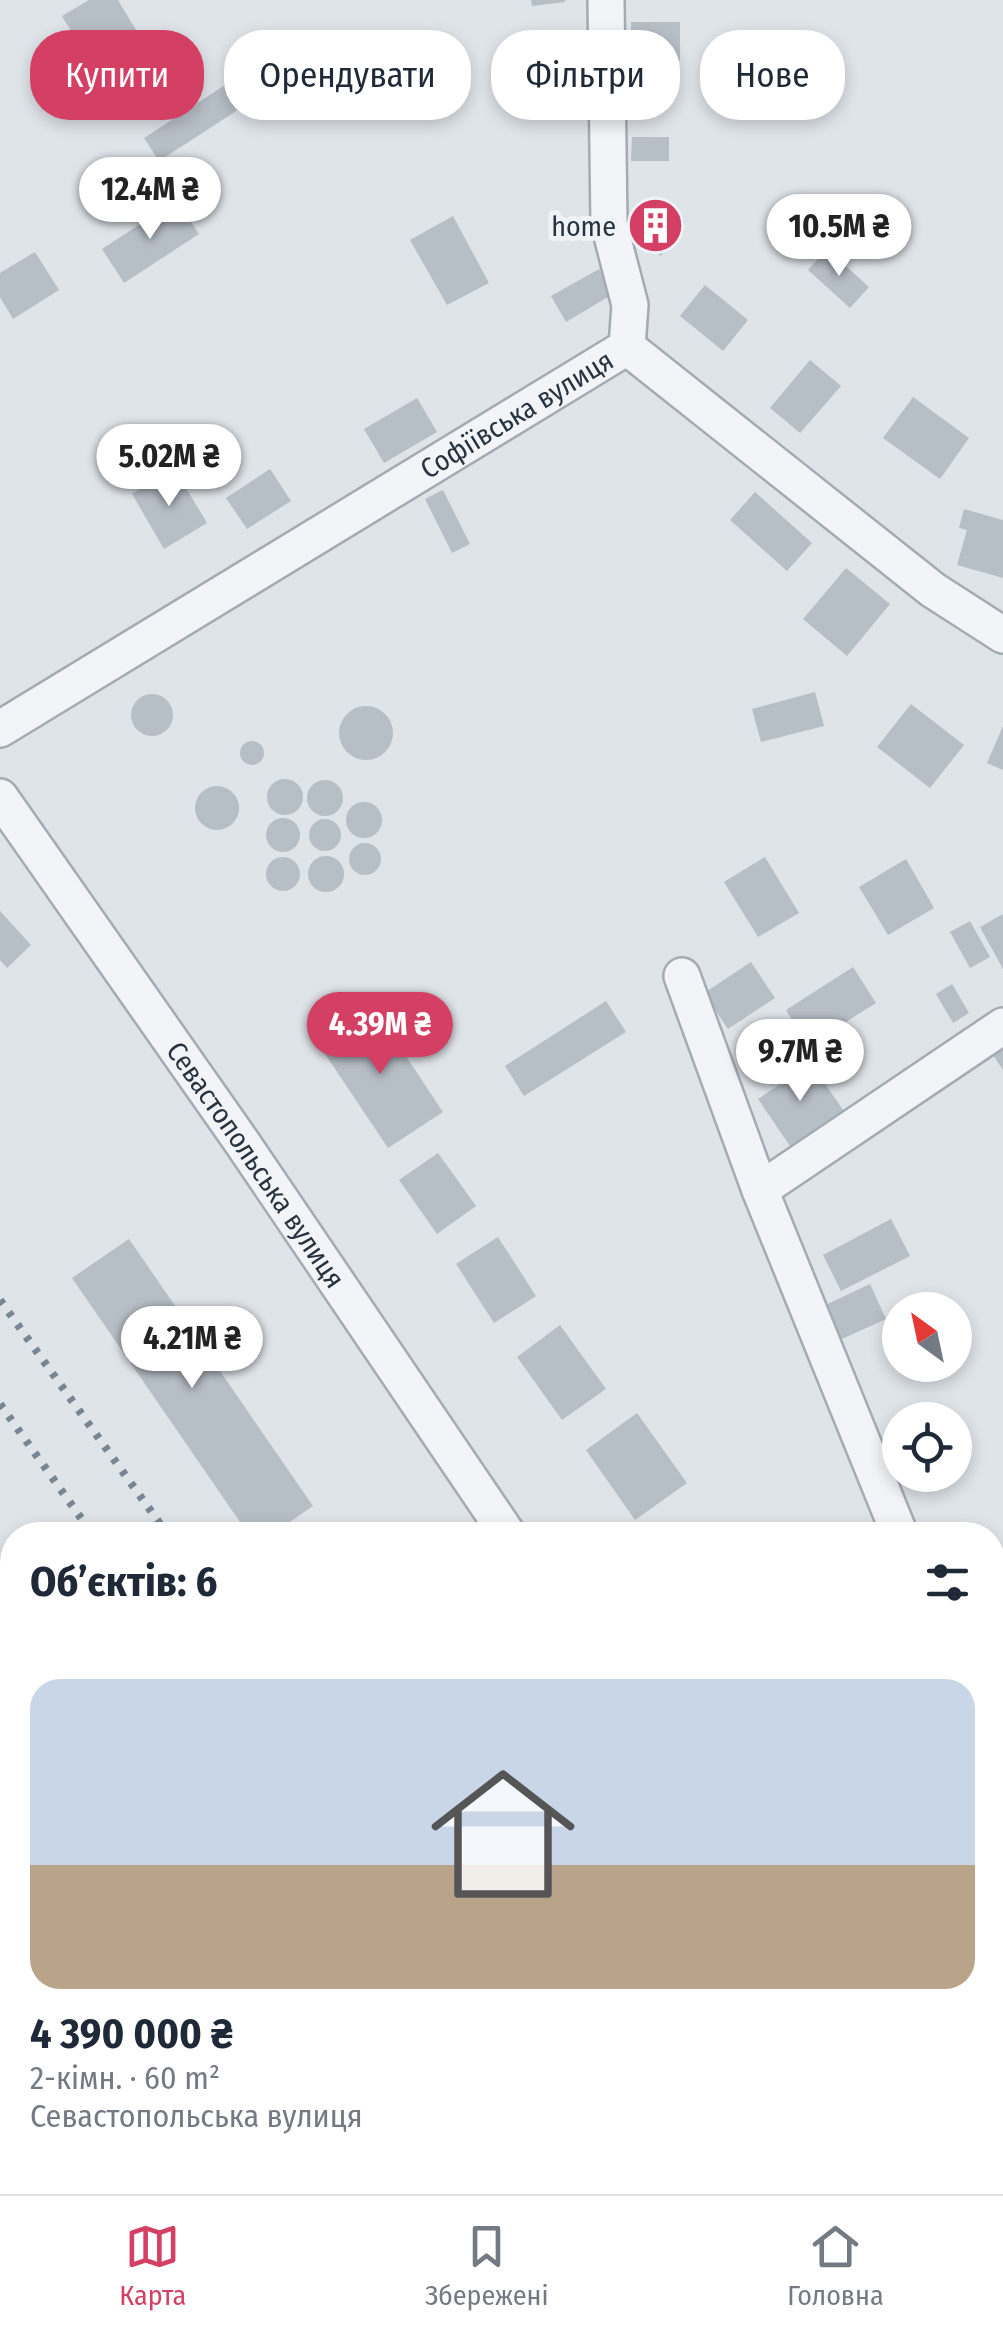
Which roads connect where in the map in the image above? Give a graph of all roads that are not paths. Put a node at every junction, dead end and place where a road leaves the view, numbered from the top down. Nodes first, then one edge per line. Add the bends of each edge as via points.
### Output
1 (606, 0) edge
2 (626, 347) junction
3 (1003, 634) edge
4 (0, 729) edge
5 (0, 797) edge
6 (682, 976) dead end
7 (1003, 1026) edge
8 (760, 1190) junction
9 (499, 1522) edge
10 (895, 1522) edge

1 - 2 street via 609,224 630,305
2 - 3 street, Софіївська вулиця via 932,590
2 - 4 street, Софіївська вулиця
5 - 9 street, Севастопольська вулиця
6 - 8 street
7 - 8 street
8 - 10 street

